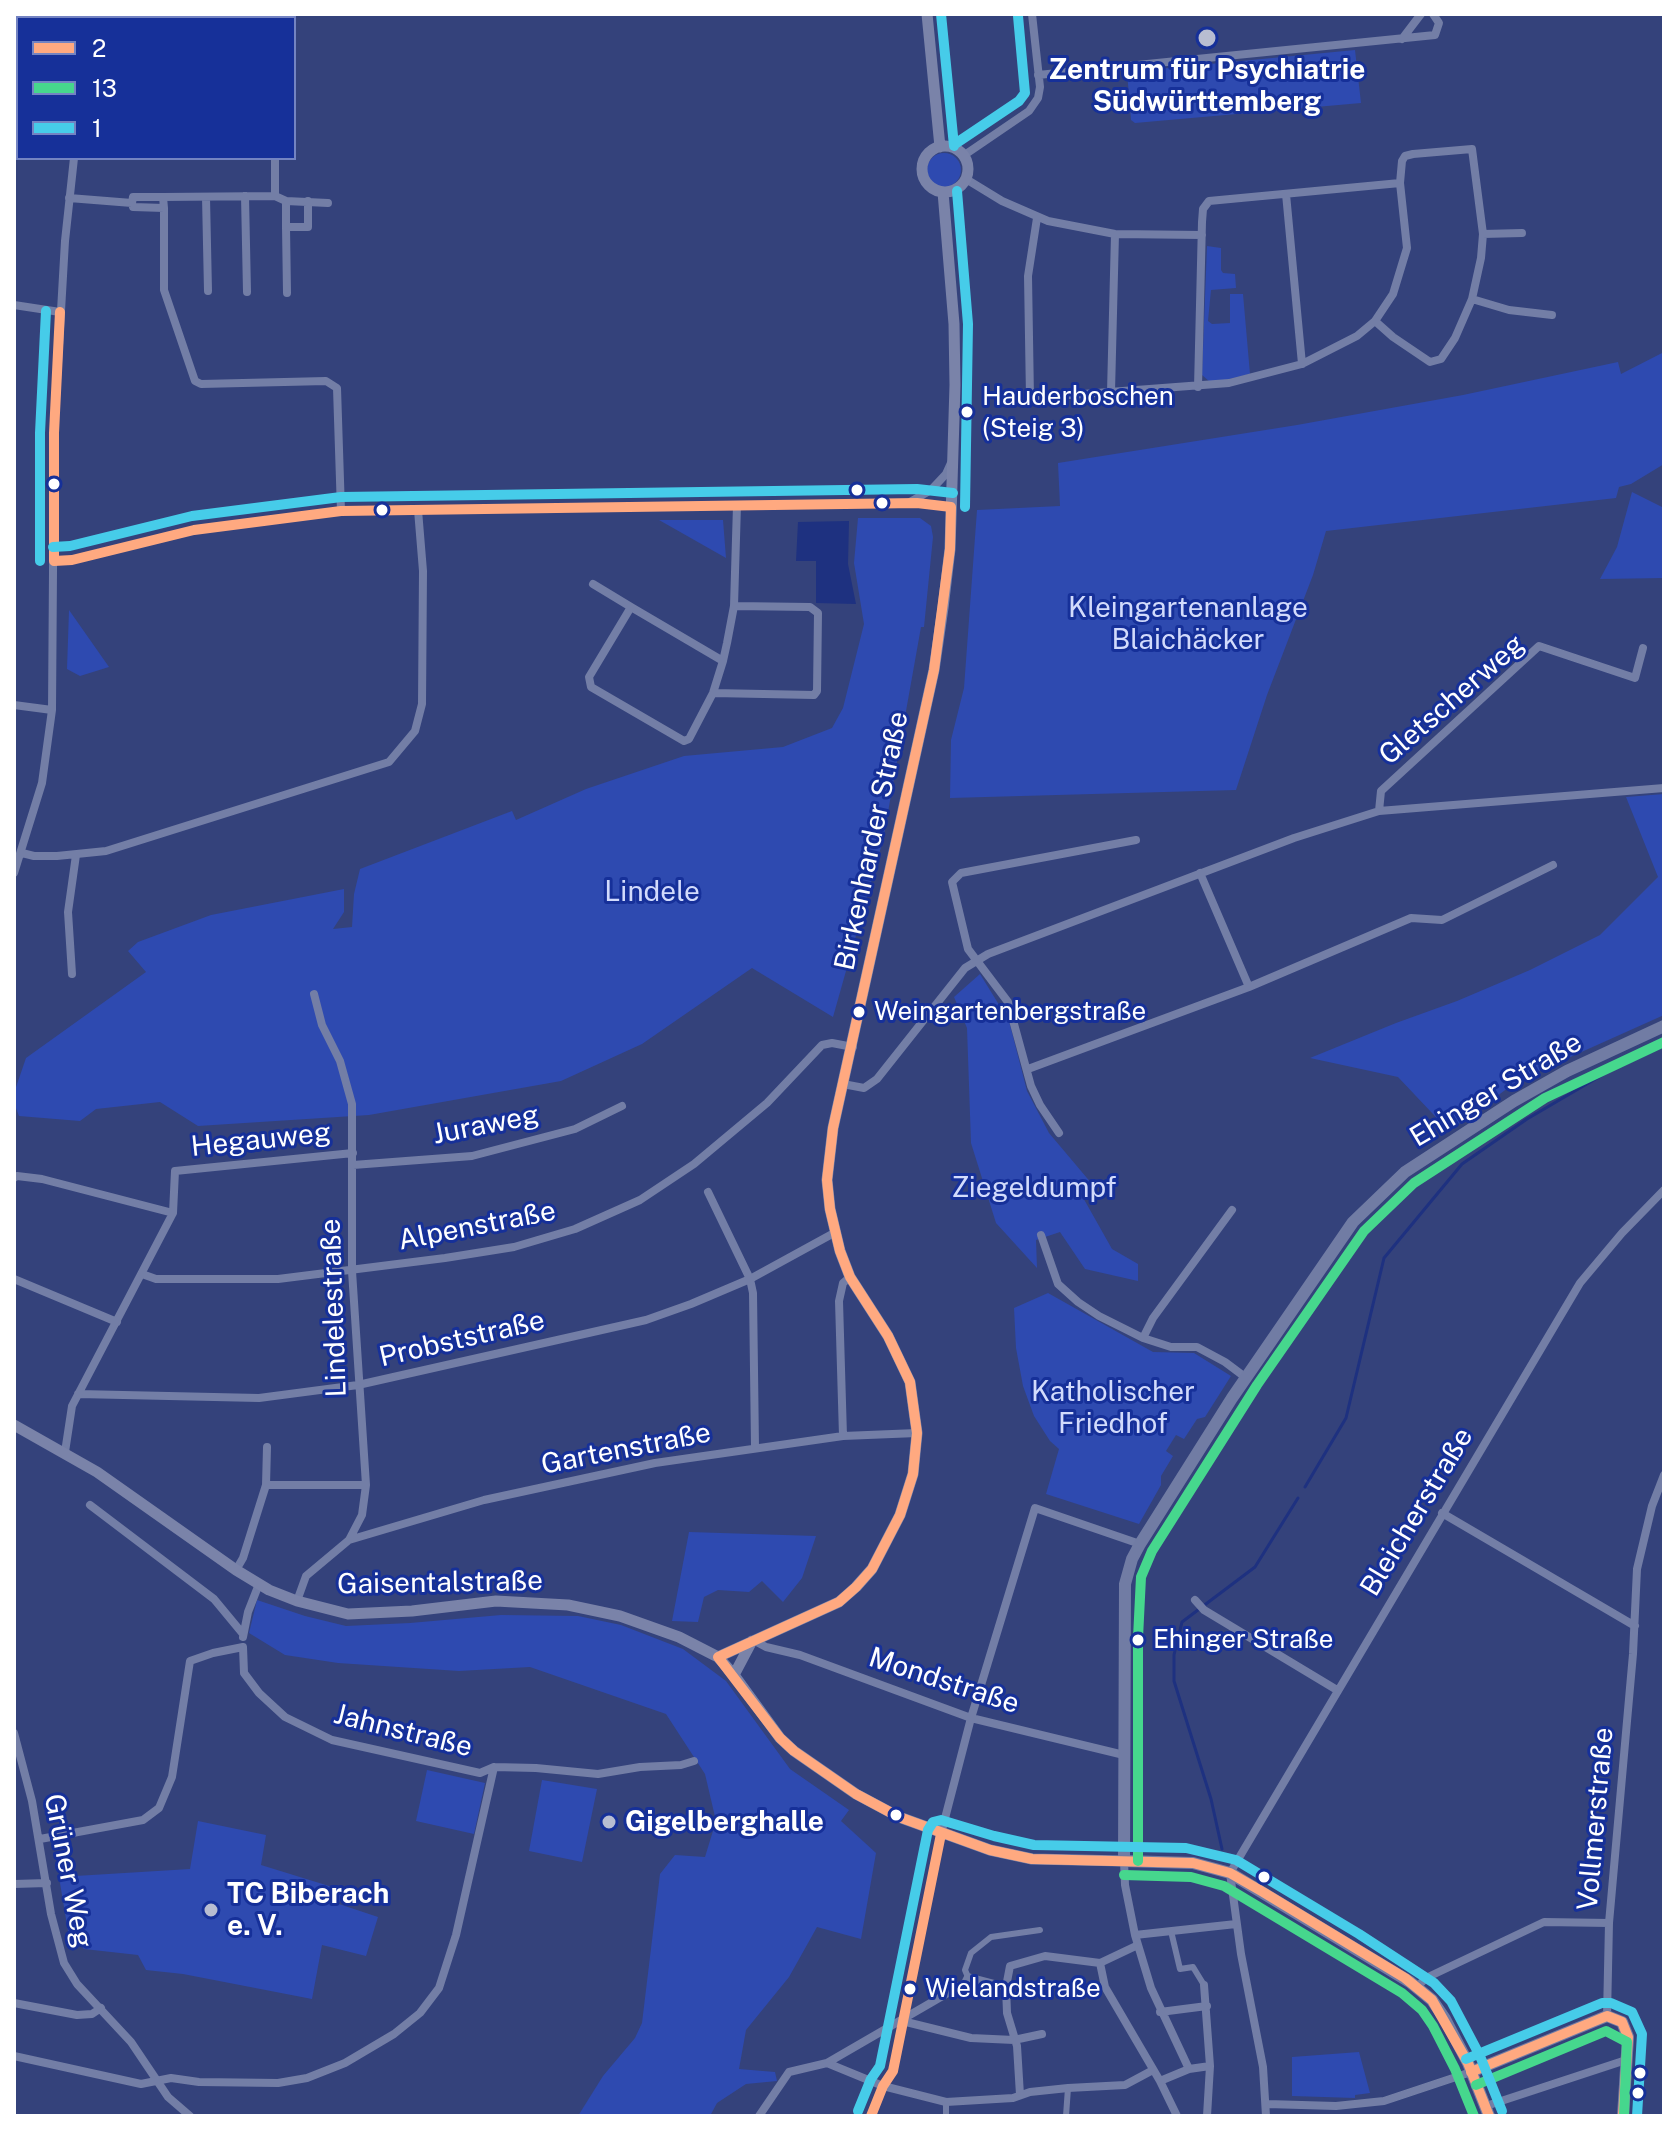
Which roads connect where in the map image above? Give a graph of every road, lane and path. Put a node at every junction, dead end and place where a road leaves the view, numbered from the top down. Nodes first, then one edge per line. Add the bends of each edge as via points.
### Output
1 (927, 14) edge
2 (1032, 14) edge
3 (1421, 14) edge
4 (1433, 14) edge
5 (1402, 39) junction
6 (1038, 75) junction
7 (940, 147) junction
8 (963, 156) junction
9 (74, 160) edge
10 (275, 160) edge
11 (966, 179) junction
12 (1400, 183) junction
13 (943, 192) junction
14 (1286, 194) junction
15 (245, 196) junction
16 (275, 196) junction
17 (163, 197) junction
18 (206, 197) junction
19 (69, 198) junction
20 (286, 201) junction
21 (308, 201) junction
22 (132, 203) junction
23 (328, 203) dead end
24 (164, 208) junction
25 (1037, 218) junction
26 (286, 227) junction
27 (1522, 233) dead end
28 (1115, 234) junction
29 (1483, 234) junction
30 (1202, 235) junction
31 (208, 291) dead end
32 (247, 292) dead end
33 (287, 293) dead end
34 (1472, 299) junction
35 (14, 305) edge
36 (60, 312) junction
37 (1552, 315) dead end
38 (1375, 321) junction
39 (1302, 364) junction
40 (1198, 387) junction
41 (1111, 392) junction
42 (952, 458) junction
43 (907, 503) junction
44 (737, 505) junction
45 (951, 507) junction
46 (418, 510) junction
47 (341, 511) junction
48 (54, 561) junction
49 (593, 584) dead end
50 (734, 606) junction
51 (631, 607) junction
52 (1643, 648) dead end
53 (723, 661) junction
54 (713, 693) junction
55 (14, 705) edge
56 (52, 710) junction
57 (1664, 788) edge
58 (1379, 811) junction
59 (1136, 840) dead end
60 (22, 853) junction
61 (76, 855) junction
62 (1553, 865) dead end
63 (14, 873) edge
64 (1200, 873) junction
65 (976, 961) junction
66 (72, 974) dead end
67 (1249, 987) junction
68 (314, 994) dead end
69 (1664, 1026) edge
70 (853, 1047) junction
71 (1028, 1069) junction
72 (843, 1084) junction
73 (622, 1106) dead end
74 (1059, 1133) dead end
75 (353, 1153) junction
76 (353, 1165) junction
77 (14, 1178) edge
78 (1664, 1190) edge
79 (708, 1192) dead end
80 (1232, 1210) dead end
81 (173, 1213) junction
82 (834, 1233) junction
83 (1041, 1235) dead end
84 (352, 1271) junction
85 (142, 1274) junction
86 (850, 1277) junction
87 (14, 1279) edge
88 (750, 1279) junction
89 (117, 1322) junction
90 (1143, 1338) junction
91 (1245, 1377) junction
92 (358, 1385) junction
93 (78, 1394) junction
94 (14, 1425) edge
95 (917, 1433) junction
96 (843, 1436) junction
97 (267, 1447) dead end
98 (755, 1447) junction
99 (65, 1452) junction
100 (1664, 1475) edge
101 (266, 1485) junction
102 (366, 1485) junction
103 (90, 1505) dead end
104 (1442, 1513) junction
105 (349, 1540) junction
106 (1140, 1544) junction
107 (236, 1570) junction
108 (259, 1584) junction
109 (1195, 1600) dead end
110 (297, 1601) junction
111 (1635, 1626) junction
112 (243, 1634) junction
113 (753, 1640) junction
114 (243, 1647) junction
115 (718, 1657) junction
116 (734, 1675) junction
117 (1337, 1690) junction
118 (971, 1718) junction
119 (14, 1733) edge
120 (1124, 1755) junction
121 (694, 1761) dead end
122 (494, 1767) junction
123 (941, 1834) junction
124 (40, 1839) junction
125 (1124, 1861) junction
126 (1230, 1873) junction
127 (47, 1883) junction
128 (14, 1884) edge
129 (1609, 1923) junction
130 (1236, 1924) junction
131 (1040, 1930) dead end
132 (1171, 1931) junction
133 (1135, 1935) junction
134 (1138, 1945) junction
135 (1100, 1963) junction
136 (968, 1977) junction
137 (1204, 1985) joint
138 (1006, 1987) junction
139 (1417, 1987) junction
140 (14, 2003) edge
141 (1207, 2006) junction
142 (101, 2008) junction
143 (1160, 2012) junction
144 (1607, 2016) junction
145 (901, 2021) junction
146 (1042, 2034) dead end
147 (1014, 2040) junction
148 (14, 2056) edge
149 (1626, 2060) junction
150 (827, 2063) junction
151 (1210, 2066) junction
152 (1189, 2069) junction
153 (1153, 2070) junction
154 (1471, 2072) junction
155 (1160, 2081) junction
156 (157, 2083) junction
157 (883, 2086) junction
158 (1068, 2088) junction
159 (1020, 2095) junction
160 (946, 2102) junction
161 (1267, 2104) junction
162 (1487, 2111) edge
163 (190, 2116) edge
164 (759, 2116) edge
165 (871, 2116) edge
166 (946, 2116) edge
167 (1066, 2116) edge
168 (1177, 2116) edge
169 (1207, 2116) edge
170 (1266, 2116) edge
171 (1623, 2116) edge

1 - 7 main road
2 - 6 street
3 - 5 street
4 - 5 street via 1439,23 1435,35
5 - 6 street
6 - 8 street via 1038,98 1029,111
7 - 8 main road
7 - 13 main road, Birkenharder Straße via 927,155 922,169 926,182
8 - 11 main road
9 - 19 street
10 - 16 street
11 - 13 main road via 957,189
11 - 25 street
12 - 14 street
12 - 29 street via 1405,156 1472,149
12 - 38 street via 1407,248 1393,294
13 - 42 main road, Birkenharder Straße via 954,324
14 - 30 street via 1209,201 1203,209
14 - 39 street
15 - 16 street
15 - 18 street
15 - 32 street
16 - 20 street
17 - 18 street
17 - 22 street via 133,197
17 - 24 street
18 - 31 street
19 - 22 street
19 - 36 street
20 - 21 street
20 - 26 street
21 - 23 street
21 - 26 street via 308,227
22 - 24 street
24 - 47 street via 164,290 195,381 326,381 337,388
25 - 28 street
25 - 41 street via 1028,276 1030,398
26 - 33 street
27 - 29 street
28 - 30 street
28 - 41 street
29 - 34 street
30 - 40 street
34 - 37 street
34 - 38 street via 1455,338 1435,362 1418,356
35 - 36 street
36 - 48 street
38 - 39 street
39 - 40 street
40 - 41 street
42 - 43 street via 931,490
42 - 45 main road, Birkenharder Straße
43 - 44 street
43 - 45 street
44 - 46 street
44 - 50 street
45 - 70 main road, Birkenharder Straße via 934,670
46 - 47 street
46 - 61 street via 422,704 415,731 389,762 106,851
47 - 48 street via 194,530
48 - 56 street
49 - 51 street
50 - 53 street
50 - 54 street via 810,607 818,613 817,691
51 - 53 street
51 - 54 street via 589,677 591,687 684,741
52 - 58 street, Gletscherweg via 1635,678 1539,646 1381,791
53 - 54 street
55 - 56 street
56 - 60 street via 42,783
57 - 58 street
58 - 64 street
59 - 65 street via 957,874 952,887
60 - 61 street
60 - 63 street
61 - 66 street via 68,912
62 - 67 street via 1442,920 1411,918
64 - 65 street
64 - 67 street
65 - 71 street via 1008,1002
65 - 72 street via 941,995 877,1079 864,1088
67 - 71 street
68 - 75 street, Lindelestraße via 352,1104
69 - 91 main road, Ehinger Straße via 1538,1086 1405,1172 1353,1222
70 - 72 main road, Birkenharder Straße
70 - 84 street, Alpenstraße via 822,1045 767,1103 714,1148 652,1192 602,1218 514,1247
71 - 74 street via 1040,1105
72 - 82 main road, Birkenharder Straße via 827,1180
73 - 76 street, Juraweg via 575,1129 472,1156
75 - 76 street, Lindelestraße
75 - 81 street, Hegauweg via 175,1171
76 - 84 street, Lindelestraße
77 - 81 street via 42,1179
78 - 104 street, Bleicherstraße via 1580,1283
79 - 88 street
80 - 90 street
81 - 85 street
82 - 86 main road, Birkenharder Straße
82 - 88 street, Probststraße
83 - 90 street via 1058,1284 1099,1316
84 - 85 street, Alpenstraße via 278,1279 156,1279
84 - 92 street, Lindelestraße
85 - 89 street
86 - 95 main road, Birkenharder Straße via 910,1382
86 - 96 street via 839,1301
87 - 89 street
88 - 92 street, Probststraße via 646,1320
88 - 98 street
89 - 93 street
90 - 91 street via 1171,1347 1197,1347
91 - 106 main road, Ehinger Straße
92 - 93 street, Probststraße via 259,1398
92 - 102 street, Lindelestraße
93 - 99 street
94 - 99 main road, Gaisentalstraße
95 - 96 street, Gartenstraße
95 - 113 main road, Birkenharder Straße via 913,1474 872,1569 839,1602
96 - 98 street, Gartenstraße
97 - 101 street
98 - 105 street, Gartenstraße via 484,1500
99 - 107 main road, Gaisentalstraße
100 - 111 street, Vollmerstraße via 1641,1545
101 - 102 street
101 - 107 street
102 - 105 street, Lindelestraße via 362,1515
103 - 112 street via 214,1599
104 - 111 street
104 - 117 street, Bleicherstraße
105 - 110 street, Lindelestraße via 306,1576
106 - 118 street via 1035,1508
106 - 120 main road, Ehinger Straße via 1125,1589
107 - 108 main road, Gaisentalstraße
108 - 110 main road, Gaisentalstraße
108 - 112 street, Jahnstraße
109 - 117 street
110 - 115 main road, Gaisentalstraße via 348,1614 496,1601 568,1605 620,1616
111 - 129 street, Vollmerstraße
112 - 114 street, Jahnstraße
113 - 115 main road, Birkenharder Straße
113 - 116 main road
113 - 118 street, Mondstraße
114 - 122 street, Jahnstraße via 244,1673 259,1693 306,1728 332,1740 480,1773
114 - 124 street via 190,1661 172,1777 159,1808 143,1820
115 - 116 main road
116 - 123 main road via 794,1751 881,1809
117 - 126 street, Bleicherstraße
118 - 120 street, Mondstraße
118 - 123 street
119 - 124 street, Grüner Weg
120 - 125 main road, Ehinger Straße
121 - 122 street, Jahnstraße via 598,1774
122 - 156 street via 456,1935 439,1988 420,2013 345,2063 307,2078 278,2083 171,2078
123 - 125 main road via 1032,1859
123 - 145 street
124 - 127 street, Grüner Weg
125 - 126 main road via 1193,1863
125 - 133 street
126 - 130 street
126 - 139 main road
127 - 128 street
127 - 142 street, Grüner Weg via 64,1963
129 - 139 street via 1544,1922
129 - 144 street, Vollmerstraße
130 - 132 street
130 - 161 street
131 - 136 street via 991,1937 971,1953
132 - 133 street
132 - 137 street via 1180,1969 1193,1967
133 - 134 street
134 - 135 street
134 - 143 street
135 - 138 street via 1045,1956 1010,1966
135 - 153 street via 1105,1987
136 - 138 street
136 - 145 street
137 - 141 street
138 - 147 street
139 - 154 main road via 1439,2009
140 - 142 street via 77,2015
141 - 143 street
141 - 151 street
142 - 156 street, Grüner Weg
143 - 152 street
144 - 149 main road via 1622,2022 1628,2037
144 - 154 main road
145 - 147 street via 971,2038
145 - 150 street
145 - 157 street via 893,2071
146 - 147 street
147 - 159 street
148 - 156 street
149 - 162 street
149 - 171 main road
150 - 157 street
150 - 164 street via 789,2072
151 - 152 street
151 - 169 street
152 - 155 street
153 - 155 street
153 - 158 street via 1125,2085
154 - 161 street via 1384,2101
154 - 162 main road
155 - 168 street
156 - 163 street, Grüner Weg
157 - 160 street
157 - 165 street
158 - 159 street
158 - 167 street
159 - 160 street
160 - 166 street
161 - 170 street

